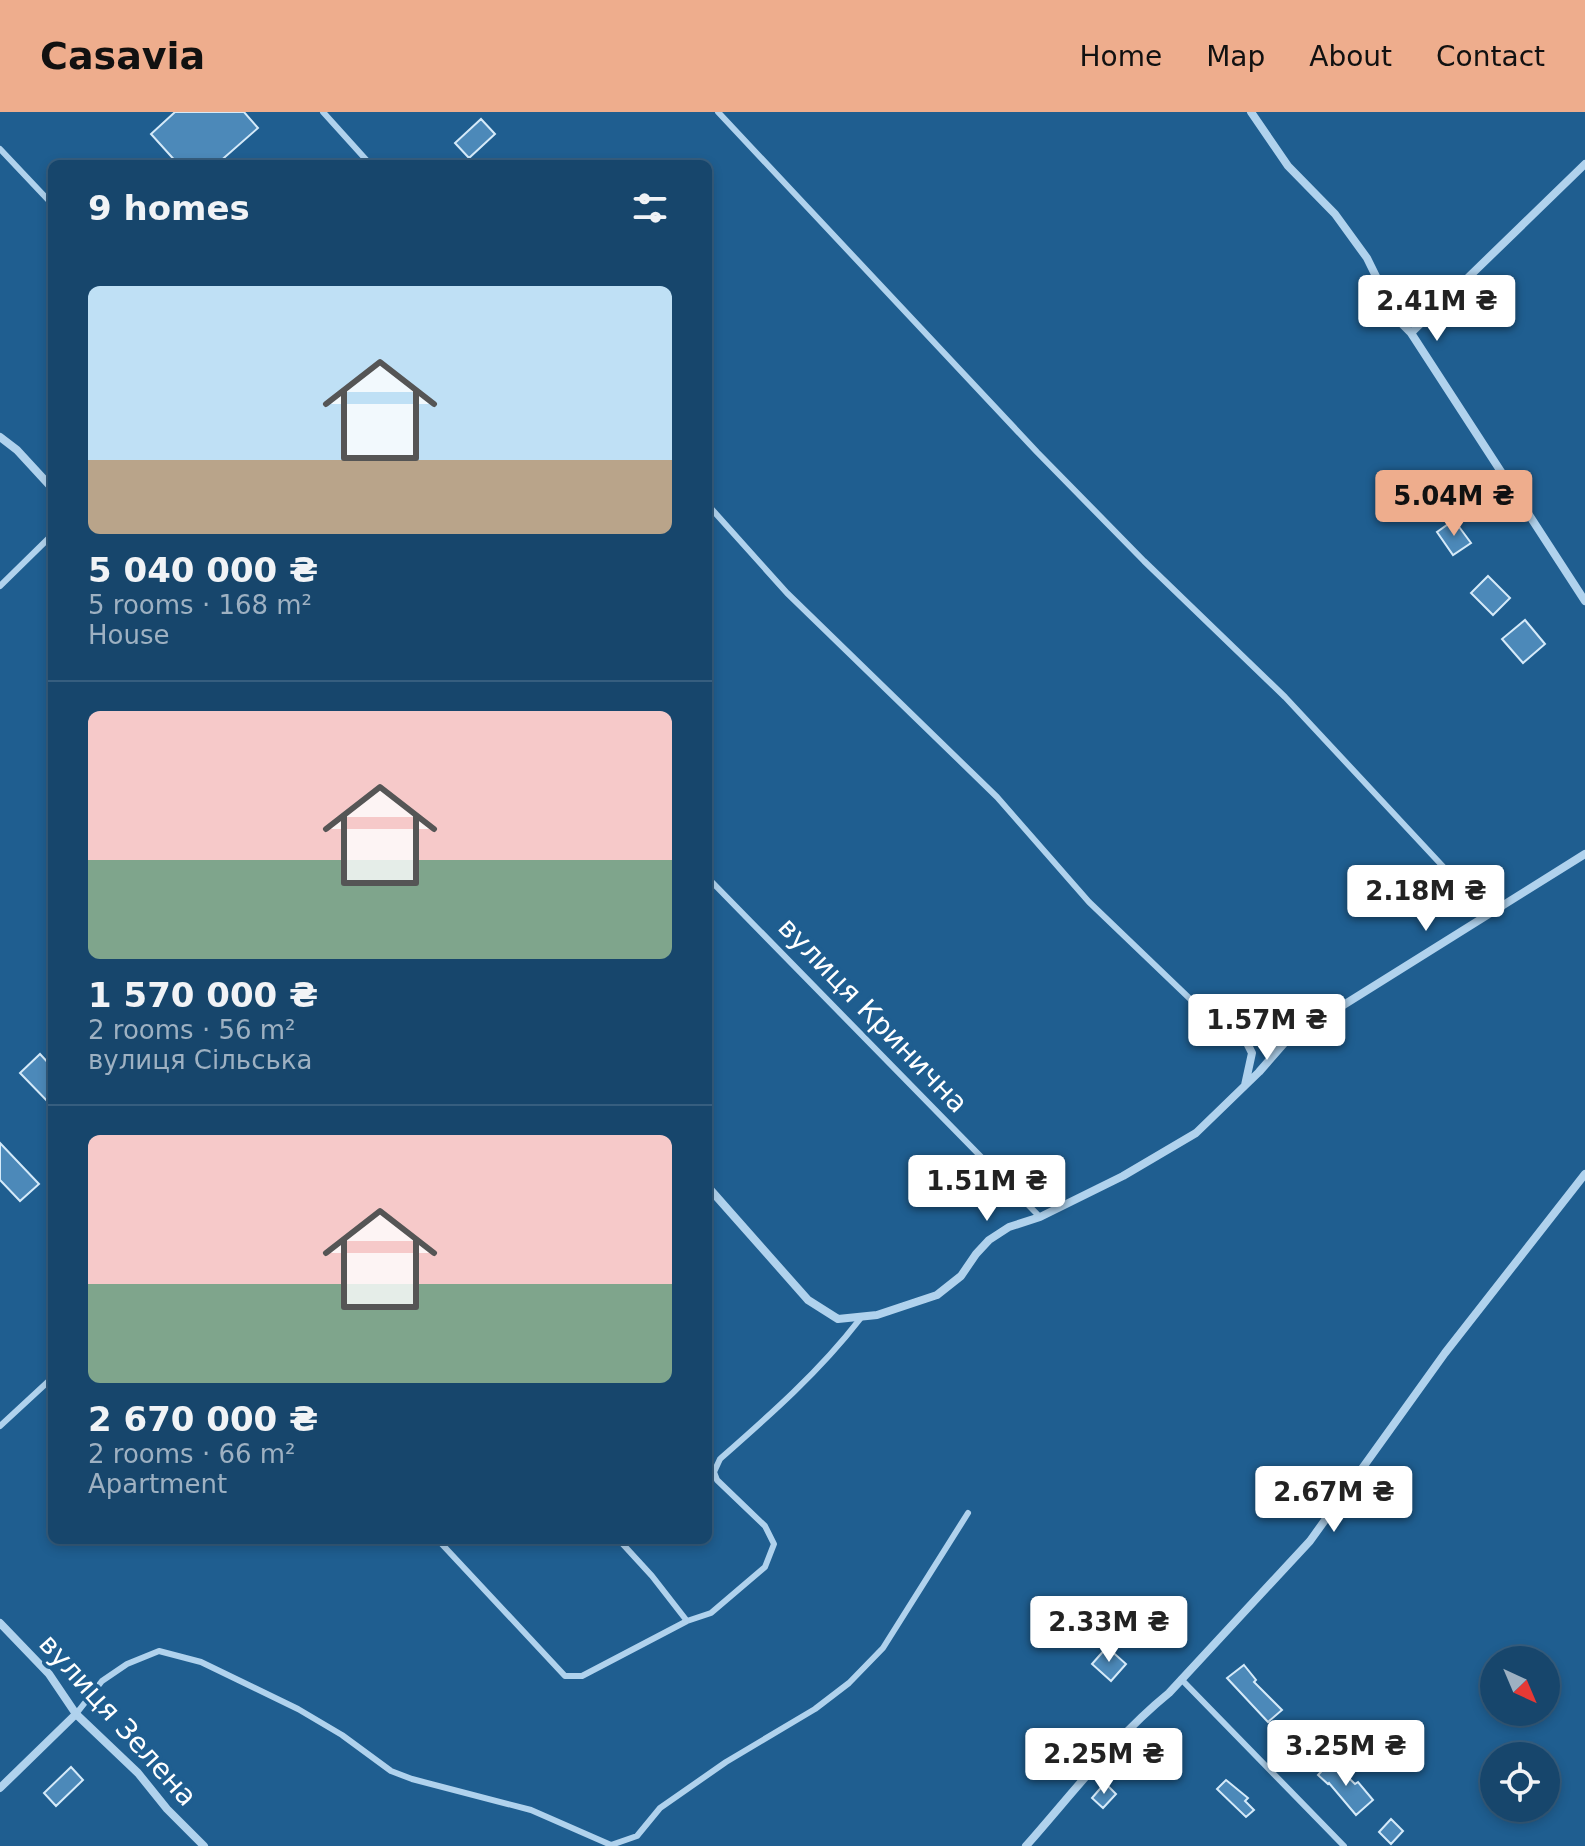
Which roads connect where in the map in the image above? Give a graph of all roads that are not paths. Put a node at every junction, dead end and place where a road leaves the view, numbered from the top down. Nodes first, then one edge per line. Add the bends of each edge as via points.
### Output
1 (323, 112) edge
2 (718, 112) edge
3 (1251, 112) edge
4 (0, 149) edge
5 (366, 160) edge
6 (1585, 164) edge
7 (48, 200) edge
8 (1411, 333) junction
9 (0, 437) edge
10 (48, 484) edge
11 (712, 509) edge
12 (48, 539) edge
13 (0, 586) edge
14 (1585, 601) edge
15 (1585, 854) edge
16 (712, 882) edge
17 (1493, 910) junction
18 (1246, 1041) junction
19 (1286, 1041) junction
20 (1245, 1086) junction
21 (1585, 1174) edge
22 (712, 1192) edge
23 (1040, 1217) junction
24 (860, 1319) junction
25 (48, 1382) edge
26 (0, 1426) edge
27 (968, 1513) dead end
28 (442, 1544) edge
29 (623, 1544) edge
30 (687, 1621) junction
31 (0, 1623) edge
32 (1181, 1679) junction
33 (76, 1714) junction
34 (0, 1788) edge
35 (204, 1846) edge
36 (1026, 1846) edge
37 (1344, 1846) edge

1 - 5 lane
2 - 17 lane via 1037,452 1285,697 1450,874
3 - 8 street via 1288,166 1335,214 1367,258 1397,319
4 - 7 lane
6 - 8 street
8 - 14 street
9 - 10 street
11 - 18 lane via 787,593 997,797 1089,902 1218,1026
12 - 13 lane
15 - 17 street
16 - 23 lane, вулиця Кринична
17 - 19 street
18 - 19 lane
18 - 20 street via 1252,1053
19 - 20 street
20 - 23 street via 1184,1141
21 - 32 street via 1445,1353 1310,1541
22 - 24 street via 808,1300 838,1319
23 - 24 street via 989,1240 961,1276 937,1295
24 - 30 lane via 812,1376 720,1459 714,1472 717,1480 765,1526 774,1544 765,1567 742,1589 711,1613
25 - 26 lane
27 - 33 lane via 883,1648 849,1683 660,1808 637,1836 611,1845 531,1810 391,1771 298,1709 201,1662 159,1651 102,1681
28 - 30 lane via 565,1676 582,1676
29 - 30 lane
31 - 33 street, вулиця Зелена via 49,1674
32 - 36 street
32 - 37 lane
33 - 34 street
33 - 35 street, вулиця Зелена

